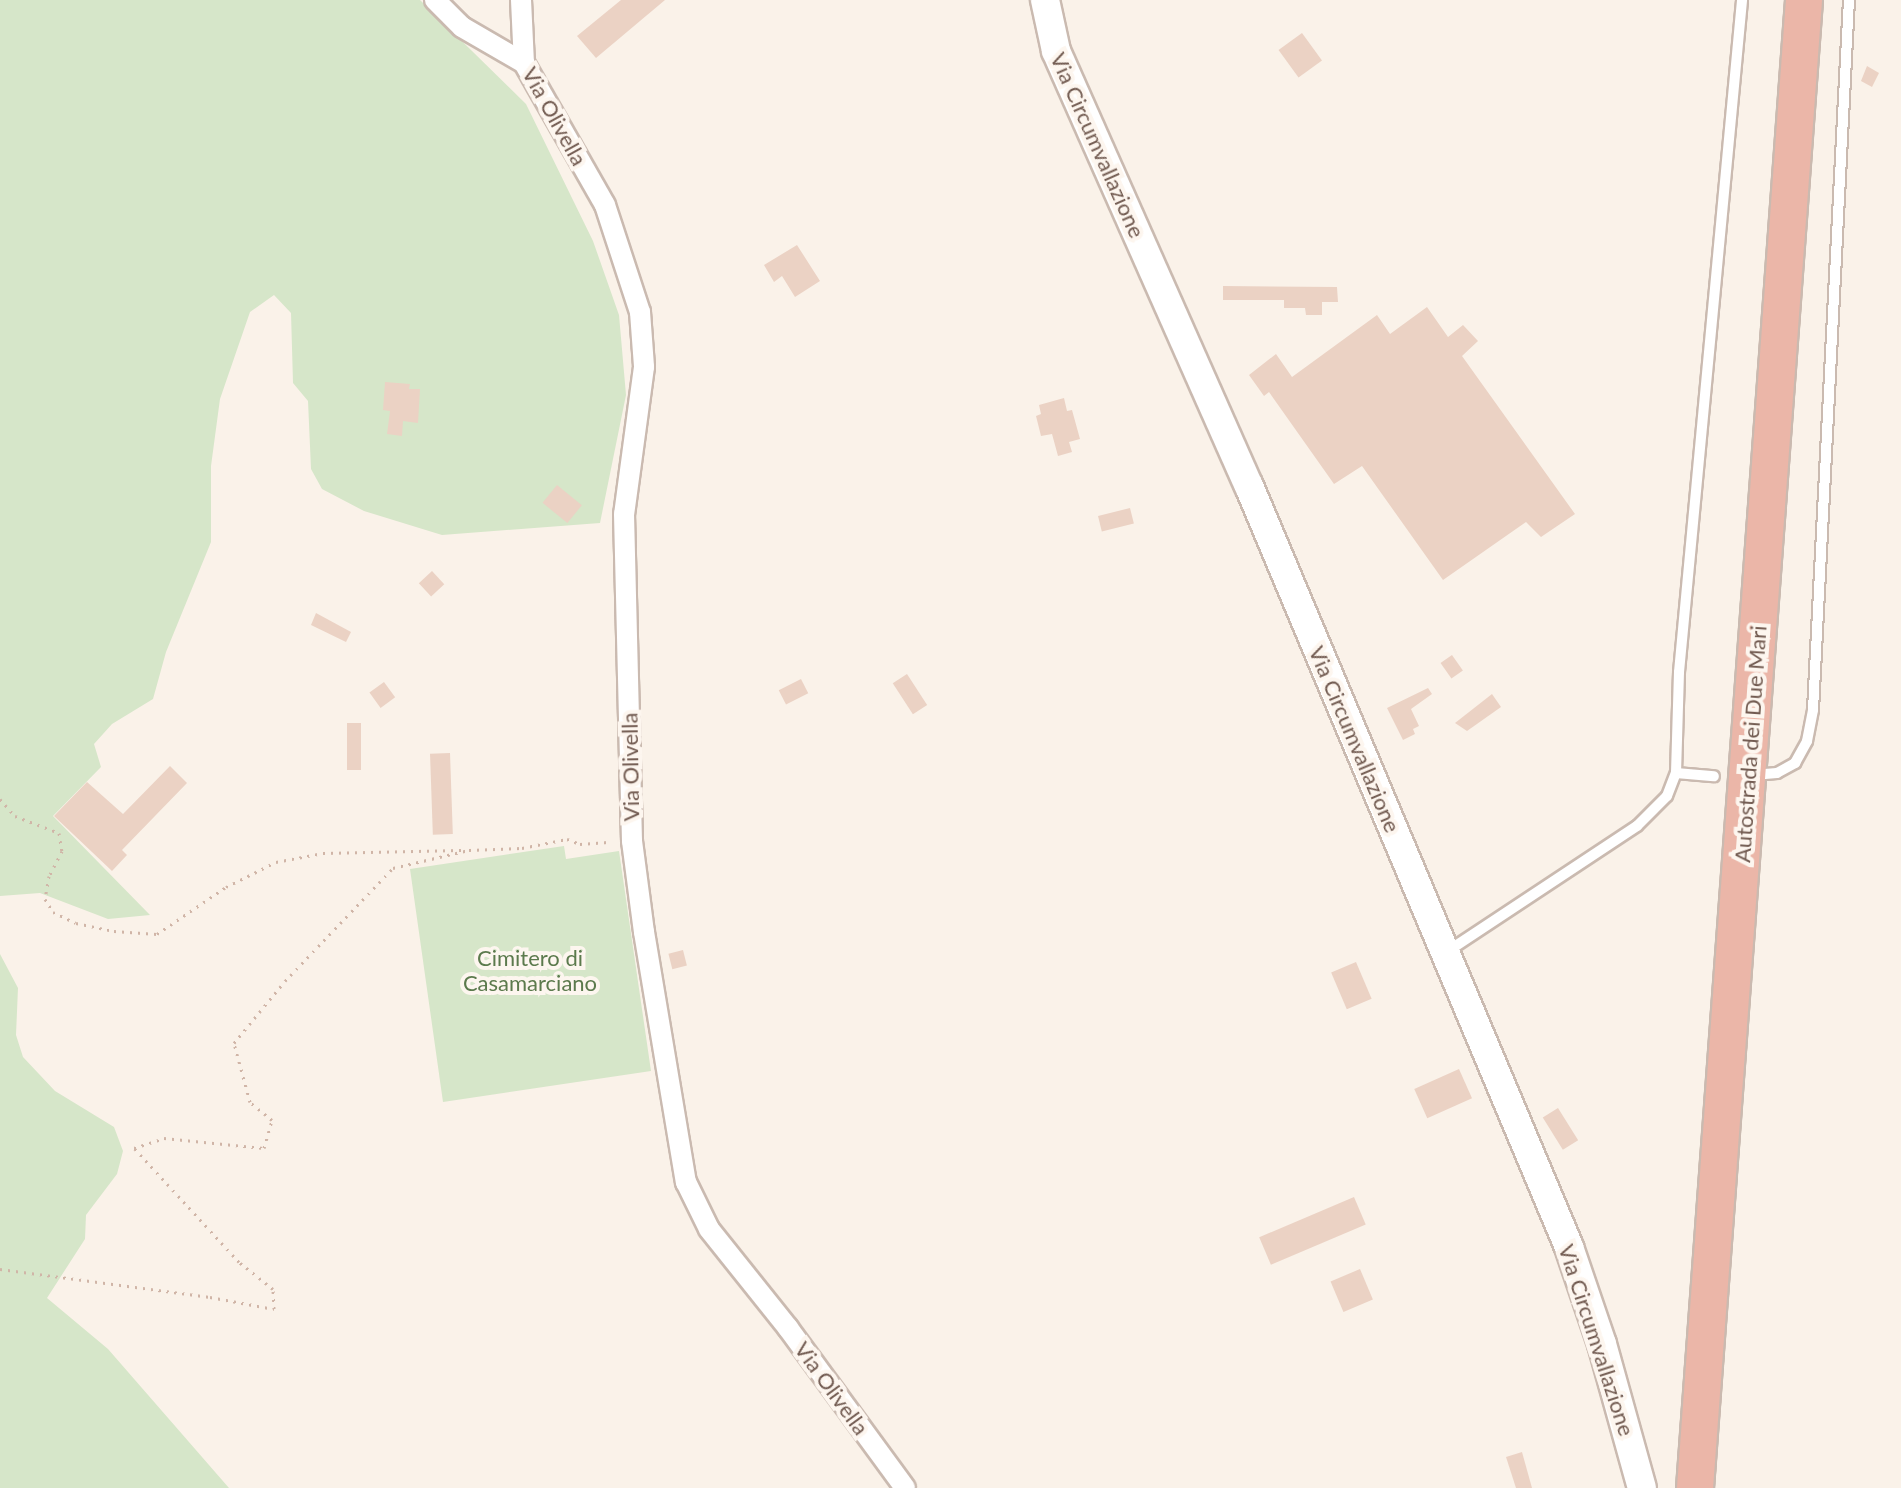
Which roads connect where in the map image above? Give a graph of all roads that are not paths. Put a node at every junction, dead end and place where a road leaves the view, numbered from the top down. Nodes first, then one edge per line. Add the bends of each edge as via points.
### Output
1 (435, 0) edge
2 (521, 0) edge
3 (1045, 0) edge
4 (1742, 0) edge
5 (1781, 0) edge
6 (1804, 0) edge
7 (1849, 0) edge
8 (524, 63) junction
9 (1676, 773) junction
10 (1765, 774) dead end
11 (1714, 776) dead end
12 (1445, 954) junction
13 (905, 1488) edge
14 (1642, 1488) edge
15 (1672, 1488) edge
16 (1695, 1488) edge

1 - 8 street via 462,27
2 - 8 street, Via Olivella
3 - 12 street, Via Circumvallazione via 1056,51 1249,486
4 - 9 lane via 1679,672
5 - 15 highway, Autostrada dei Due Mari
6 - 16 highway, Autostrada dei Due Mari
7 - 10 lane via 1813,710 1807,741 1795,763
8 - 13 street, Via Olivella via 605,205 640,312 644,367 624,514 632,841 686,1182 709,1229
9 - 11 lane
9 - 12 lane via 1667,796 1637,826
12 - 14 street, Via Circumvallazione via 1569,1247

